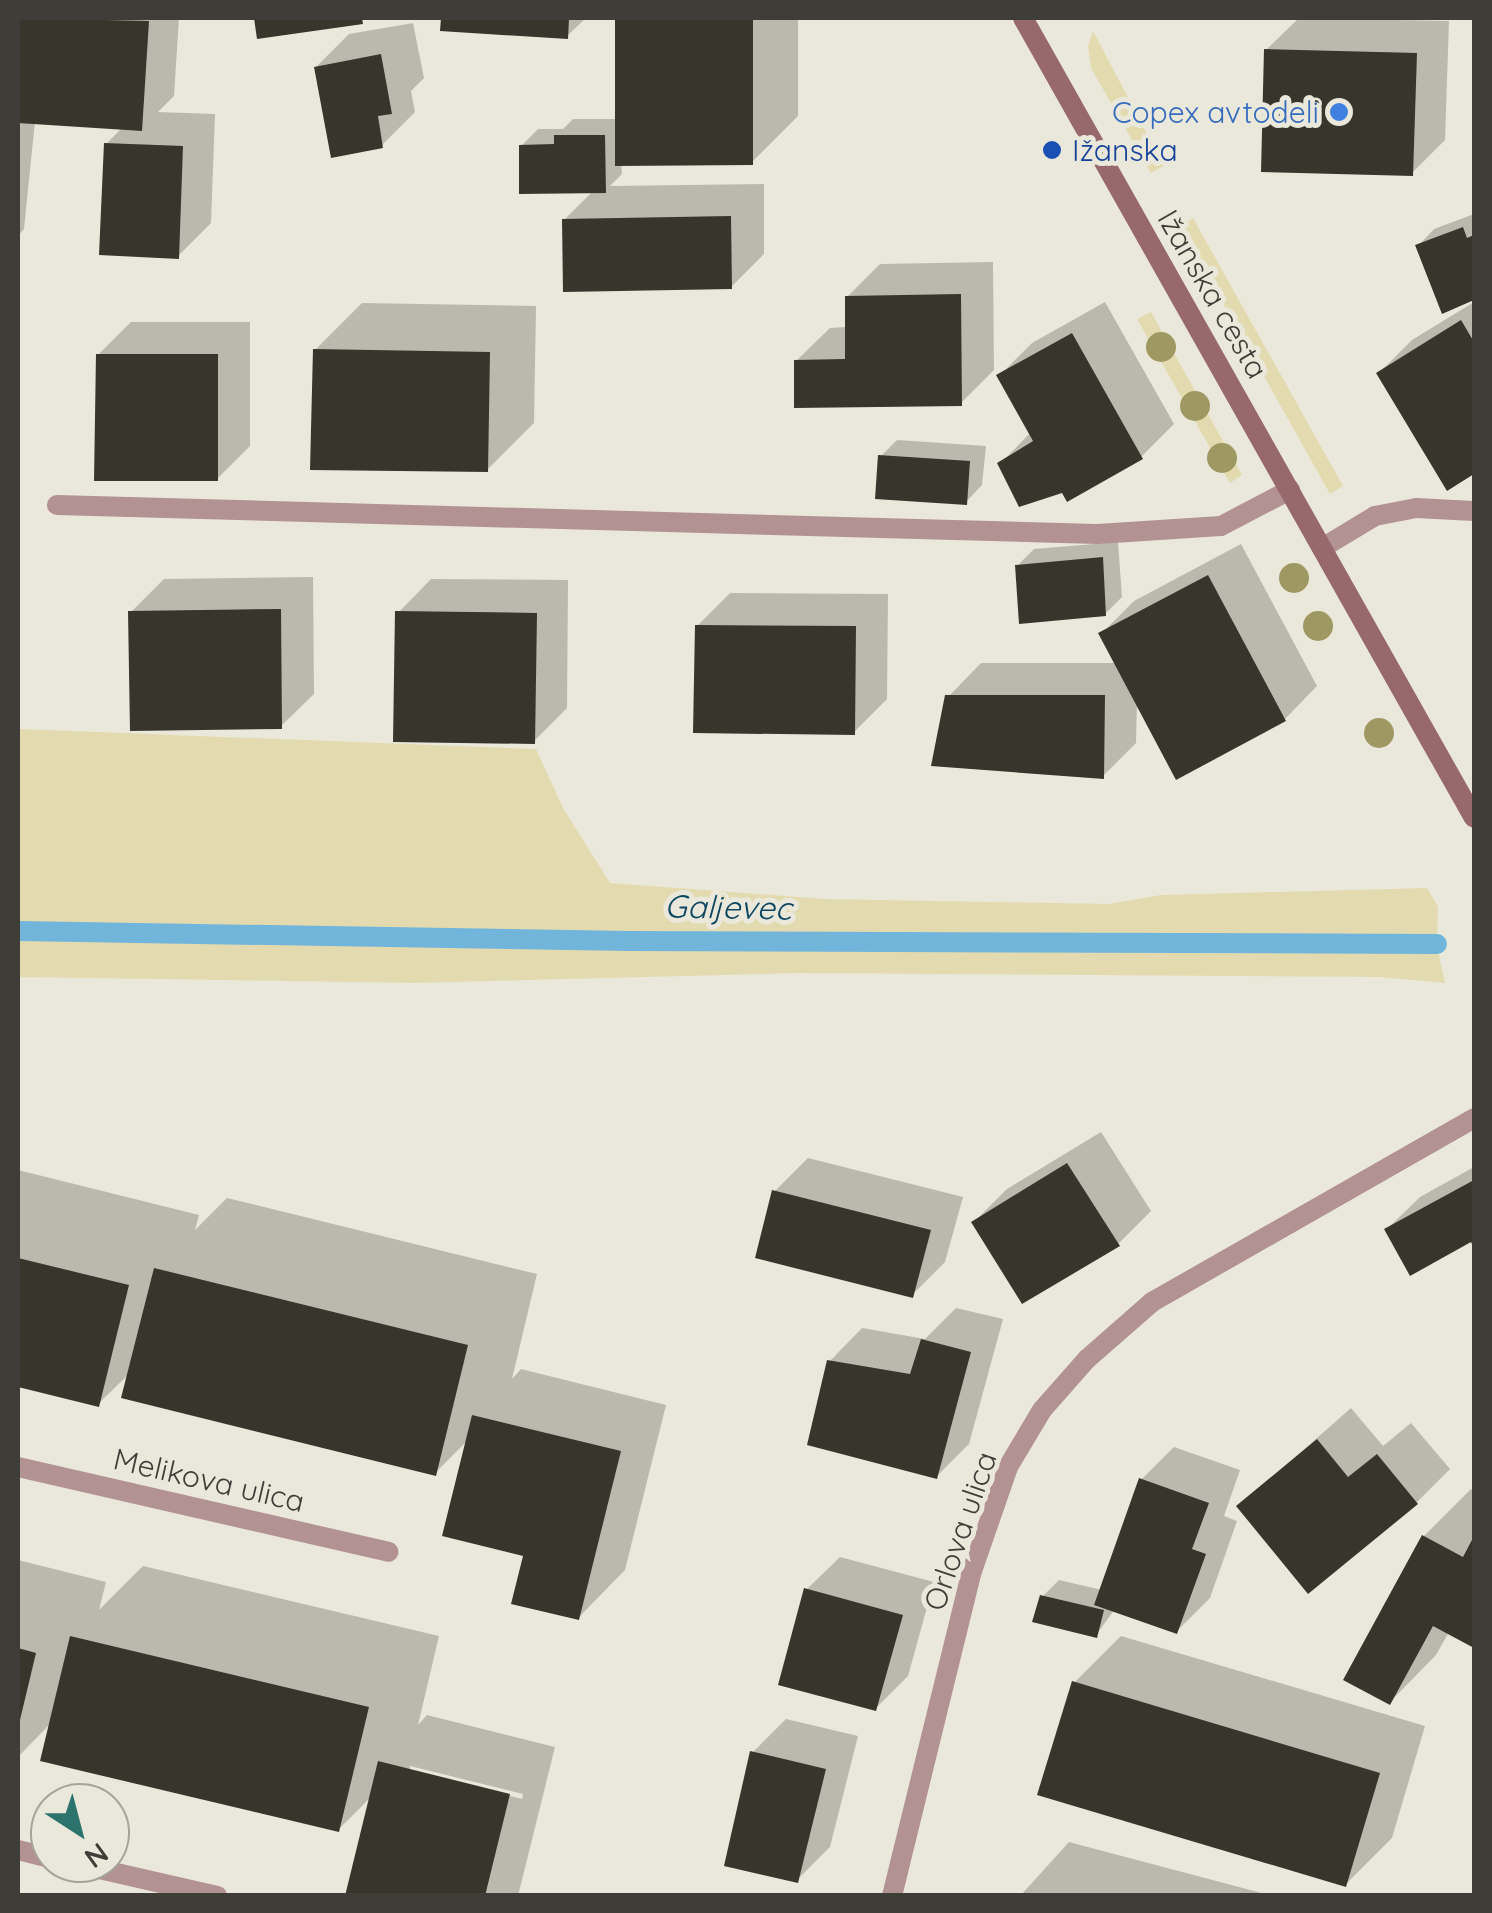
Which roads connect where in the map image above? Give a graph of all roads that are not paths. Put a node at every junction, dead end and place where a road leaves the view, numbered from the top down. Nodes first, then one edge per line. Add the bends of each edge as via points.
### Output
1 (1023, 18) edge
2 (1290, 490) junction
3 (57, 505) dead end
4 (1474, 510) edge
5 (1322, 548) junction
6 (1474, 818) edge
7 (1474, 1118) edge
8 (18, 1467) edge
9 (388, 1552) dead end
10 (130, 1876) edge
11 (217, 1896) edge
12 (892, 1896) edge

1 - 2 main road, Ižanska cesta
2 - 3 street via 1221,526 1098,534
2 - 5 main road, Ižanska cesta
4 - 5 street via 1416,508 1375,516
5 - 6 main road, Ižanska cesta
7 - 12 street, Orlova ulica via 1179,1284 1088,1359 1042,1410 1008,1467 971,1574
8 - 9 street, Melikova ulica
10 - 11 street

